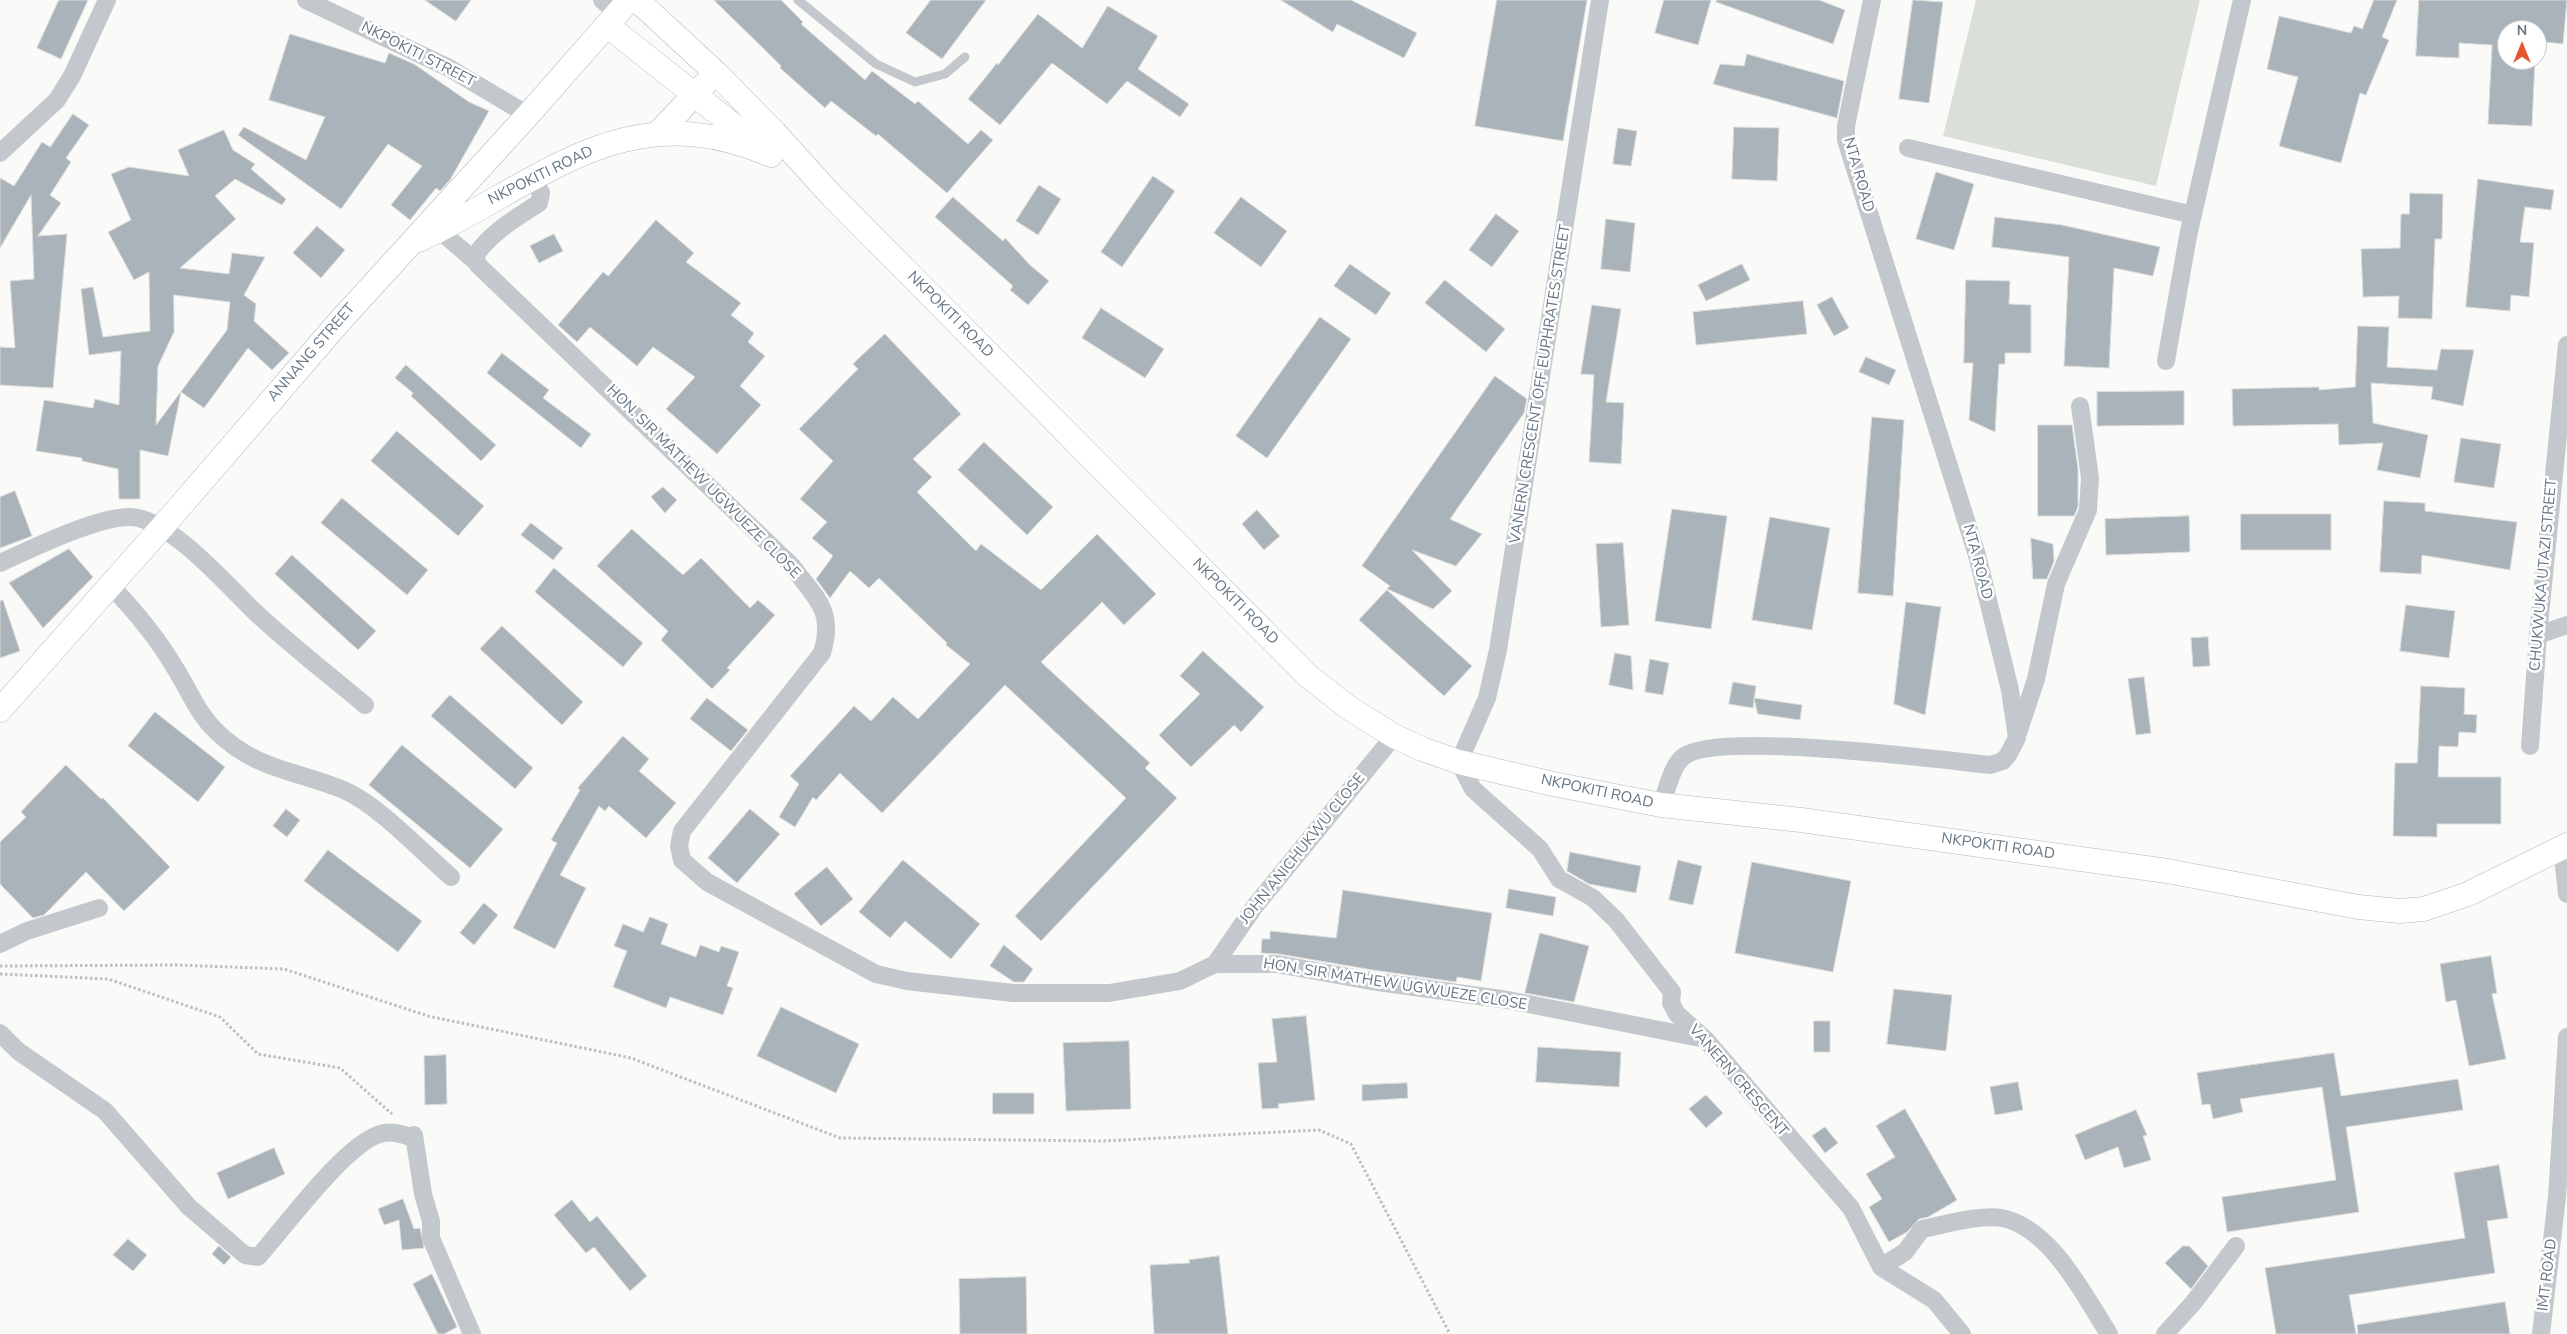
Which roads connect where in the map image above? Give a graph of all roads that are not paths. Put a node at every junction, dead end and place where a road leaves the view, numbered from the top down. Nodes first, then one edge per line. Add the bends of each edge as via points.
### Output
1 (107, 0) edge
2 (306, 0) edge
3 (637, 0) edge
4 (798, 0) edge
5 (1600, 0) edge
6 (1872, 0) edge
7 (2242, 0) edge
8 (614, 10) edge
9 (965, 57) dead end
10 (716, 73) junction
11 (694, 95) junction
12 (528, 115) junction
13 (659, 132) junction
14 (1908, 148) dead end
15 (0, 152) edge
16 (771, 155) junction
17 (532, 177) junction
18 (831, 195) junction
19 (2193, 215) junction
20 (440, 231) junction
21 (406, 246) junction
22 (475, 260) junction
23 (2567, 345) edge
24 (2166, 361) dead end
25 (2080, 406) dead end
26 (162, 527) junction
27 (0, 564) edge
28 (110, 585) junction
29 (2567, 625) edge
30 (2538, 635) junction
31 (365, 705) dead end
32 (0, 710) edge
33 (1394, 736) junction
34 (2017, 738) junction
35 (2530, 746) dead end
36 (1460, 762) junction
37 (1661, 805) junction
38 (2565, 846) edge
39 (451, 877) dead end
40 (2567, 894) edge
41 (99, 908) dead end
42 (0, 944) edge
43 (1215, 964) junction
44 (0, 1032) edge
45 (2567, 1037) edge
46 (1705, 1040) junction
47 (2236, 1246) dead end
48 (1881, 1267) junction
49 (2545, 1299) junction
50 (472, 1334) edge
51 (1962, 1334) edge
52 (2109, 1334) edge
53 (2165, 1334) edge
54 (2533, 1334) edge
55 (2541, 1334) edge

1 - 15 street via 72,76 57,100
2 - 12 street, NKPOKITI STREET via 449,68
3 - 10 main road
4 - 9 lane via 876,64 915,82 946,74
5 - 36 street, VANERN CRESCENT OFF EUPHRATES STREET via 1498,650 1487,698
6 - 34 street, NTA ROAD via 1846,126 1846,140 1977,555 2010,690
7 - 19 street
8 - 11 main road
8 - 12 main road, ANNANG STREET
10 - 11 main road
10 - 18 main road
11 - 13 main road
11 - 16 main road
12 - 21 main road, ANNANG STREET
13 - 16 main road, NKPOKITI ROAD via 709,135 741,142
13 - 17 main road, NKPOKITI ROAD via 582,154
14 - 19 street
16 - 18 main road
17 - 20 main road, NKPOKITI ROAD
17 - 22 street via 541,193 539,203 499,230 482,246
18 - 33 main road, NKPOKITI ROAD via 1308,676 1349,708
19 - 24 street
20 - 21 main road, NKPOKITI ROAD
20 - 22 street, HON. SIR MATHEW UGWUEZE CLOSE
21 - 26 main road, ANNANG STREET
22 - 43 street, HON. SIR MATHEW UGWUEZE CLOSE via 792,566 826,614 828,627 822,654 682,831 679,846 682,860 707,882 876,974 907,981 1013,993 1109,992 1180,981
23 - 30 street, CHUKWUKA UTAZI STREET
25 - 34 street via 2090,478 2088,510 2056,584 2036,679
26 - 27 street via 135,517 109,520
26 - 28 main road, ANNANG STREET
26 - 31 street
28 - 32 main road, ANNANG STREET
28 - 39 street via 156,639 213,728 248,756 281,771 345,791 366,802
29 - 30 street
30 - 35 street, CHUKWUKA UTAZI STREET
33 - 36 main road, NKPOKITI ROAD
33 - 43 street, JOHN ANICHUKWU CLOSE via 1255,906
34 - 37 street via 2008,755 1990,765 1797,746 1731,746 1692,751 1676,767
36 - 37 main road, NKPOKITI ROAD
36 - 46 street, VANERN CRESCENT via 1473,789 1540,849 1559,879 1593,898 1616,920 1672,992 1677,1014
37 - 38 main road, NKPOKITI ROAD via 1801,820 2167,871 2358,907 2400,911 2424,909 2468,894
38 - 40 street
41 - 42 street via 27,931
43 - 46 street, HON. SIR MATHEW UGWUEZE CLOSE via 1277,964 1508,1000
44 - 50 street via 18,1051 105,1111 189,1207 252,1258 258,1257 314,1191 362,1144 380,1134 414,1135 430,1221 430,1238
45 - 49 street, IMT ROAD via 2557,1197
46 - 48 street, VANERN CRESCENT via 1851,1208
47 - 53 street
48 - 51 street via 1934,1300
48 - 52 street via 1906,1252 1922,1229 2001,1218 2024,1226 2061,1259
49 - 54 street
49 - 55 street, IMT ROAD

